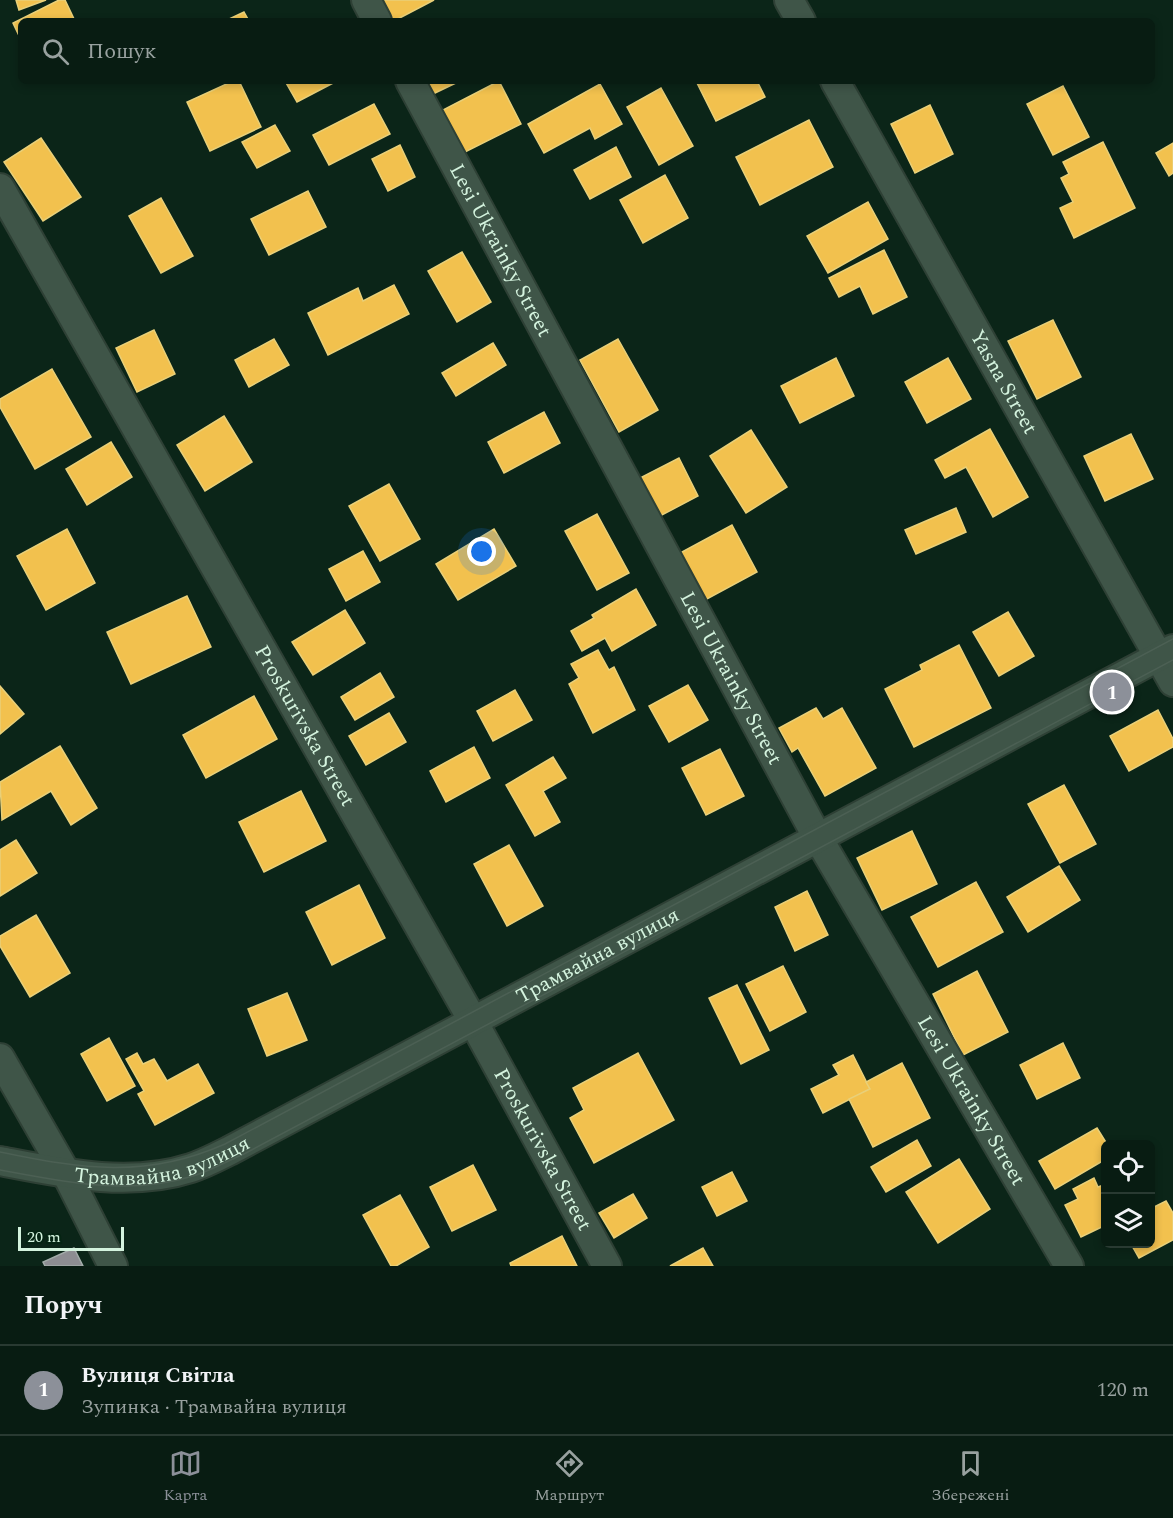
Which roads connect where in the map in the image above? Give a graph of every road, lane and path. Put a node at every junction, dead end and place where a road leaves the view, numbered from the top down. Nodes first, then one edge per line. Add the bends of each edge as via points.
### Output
1 (366, 0) edge
2 (789, 0) edge
3 (375, 18) edge
4 (799, 18) edge
5 (412, 84) edge
6 (837, 84) edge
7 (0, 188) edge
8 (1166, 653) edge
9 (1173, 682) edge
10 (818, 838) junction
11 (473, 1022) junction
12 (0, 1058) edge
13 (0, 1161) edge
14 (66, 1173) junction
15 (113, 1266) edge
16 (607, 1266) edge
17 (1069, 1266) edge

1 - 3 street
2 - 4 street
5 - 10 street, Lesi Ukrainky Street
6 - 8 street, Yasna Street
7 - 11 street, Proskurivska Street
8 - 9 street, Yasna Street
8 - 10 street, Трамвайна вулиця
10 - 11 street, Трамвайна вулиця
10 - 17 street, Lesi Ukrainky Street
11 - 14 street, Трамвайна вулиця via 193,1168 136,1178
11 - 16 street, Proskurivska Street
12 - 14 street
13 - 14 street, Трамвайна вулиця
14 - 15 street

